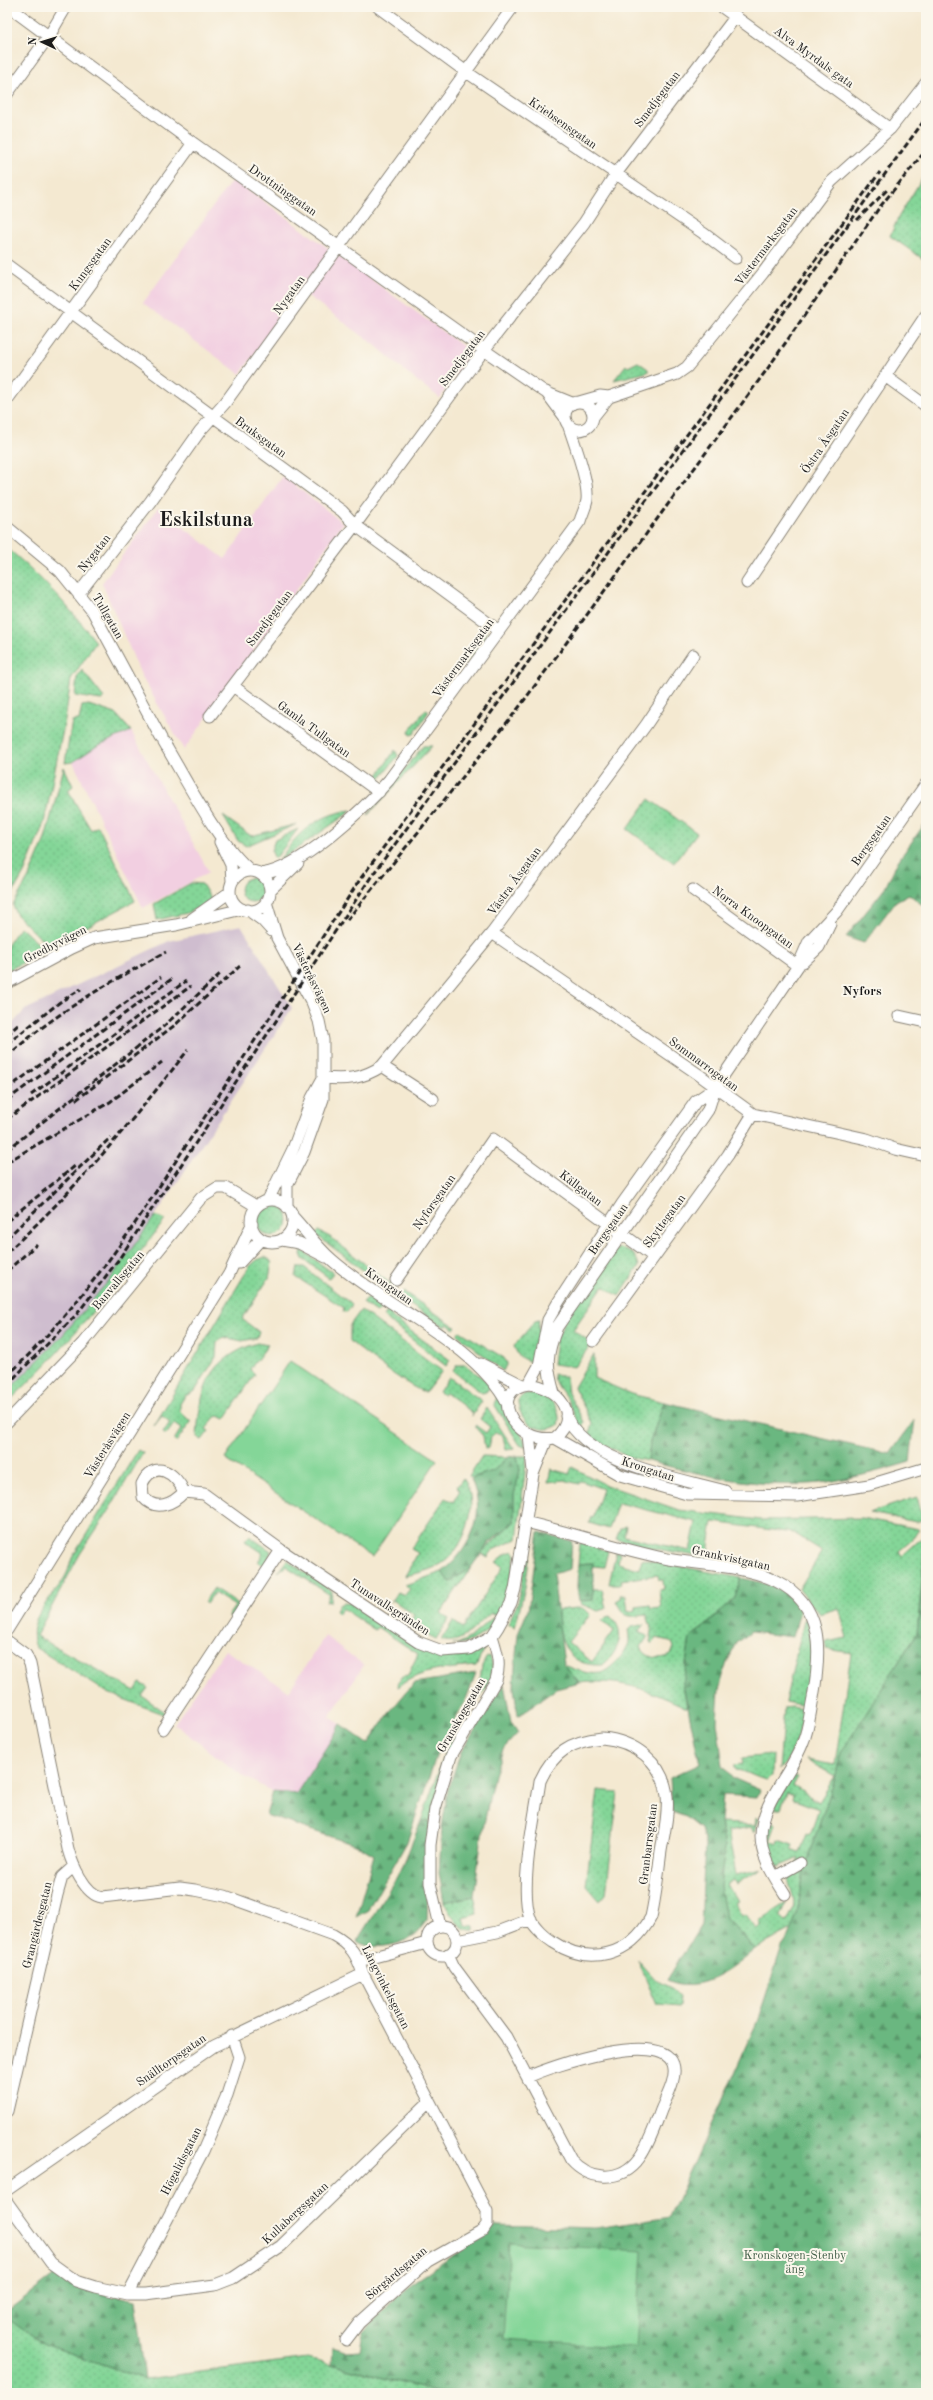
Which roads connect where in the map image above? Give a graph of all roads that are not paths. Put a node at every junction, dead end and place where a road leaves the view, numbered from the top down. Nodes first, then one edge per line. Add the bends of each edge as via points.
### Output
1 (9, 7) edge
2 (66, 7) edge
3 (378, 7) edge
4 (513, 7) edge
5 (722, 7) edge
6 (736, 16) junction
7 (49, 36) junction
8 (465, 71) junction
9 (926, 83) edge
10 (7, 94) edge
11 (890, 129) junction
12 (193, 143) junction
13 (615, 175) junction
14 (340, 246) junction
15 (736, 258) dead end
16 (7, 264) edge
17 (71, 311) junction
18 (926, 315) edge
19 (484, 350) junction
20 (885, 376) junction
21 (545, 392) junction
22 (609, 397) junction
23 (7, 400) edge
24 (576, 402) junction
25 (926, 406) edge
26 (213, 416) junction
27 (564, 416) junction
28 (593, 417) junction
29 (569, 426) junction
30 (585, 429) junction
31 (580, 459) junction
32 (355, 525) junction
33 (7, 527) edge
34 (747, 583) dead end
35 (79, 592) junction
36 (499, 631) junction
37 (694, 655) dead end
38 (233, 686) junction
39 (210, 716) dead end
40 (926, 784) edge
41 (379, 792) junction
42 (204, 809) junction
43 (314, 847) junction
44 (256, 872) junction
45 (231, 886) junction
46 (270, 890) junction
47 (693, 890) dead end
48 (266, 902) junction
49 (245, 910) junction
50 (187, 922) junction
51 (492, 932) junction
52 (277, 938) junction
53 (798, 966) junction
54 (7, 983) edge
55 (899, 1016) dead end
56 (926, 1022) edge
57 (382, 1066) junction
58 (323, 1078) junction
59 (715, 1088) junction
60 (433, 1099) dead end
61 (753, 1114) junction
62 (493, 1139) joint
63 (926, 1156) edge
64 (268, 1200) junction
65 (256, 1206) junction
66 (290, 1212) junction
67 (252, 1224) junction
68 (608, 1225) junction
69 (620, 1233) junction
70 (261, 1239) junction
71 (282, 1240) junction
72 (654, 1257) junction
73 (332, 1260) junction
74 (229, 1274) junction
75 (396, 1280) dead end
76 (593, 1342) dead end
77 (472, 1359) junction
78 (526, 1385) junction
79 (554, 1393) junction
80 (508, 1405) junction
81 (566, 1416) junction
82 (7, 1422) edge
83 (529, 1436) junction
84 (551, 1438) junction
85 (926, 1468) edge
86 (533, 1474) junction
87 (184, 1492) dead end
88 (741, 1495) junction
89 (525, 1522) junction
90 (281, 1550) junction
91 (7, 1630) edge
92 (492, 1636) junction
93 (7, 1641) edge
94 (162, 1729) dead end
95 (800, 1863) dead end
96 (73, 1866) junction
97 (775, 1877) junction
98 (785, 1894) dead end
99 (531, 1919) junction
100 (440, 1926) junction
101 (457, 1940) junction
102 (427, 1943) junction
103 (448, 1954) junction
104 (359, 1962) junction
105 (363, 1974) junction
106 (232, 2036) junction
107 (528, 2077) junction
108 (429, 2102) junction
109 (7, 2111) edge
110 (7, 2190) edge
111 (7, 2202) edge
112 (488, 2220) joint
113 (128, 2294) junction
114 (346, 2340) dead end

1 - 7 street, Drottninggatan
2 - 7 street
3 - 8 street, Kriebsensgatan
4 - 8 street, Nygatan
5 - 6 street, Alva Myrdals gata
6 - 11 street, Alva Myrdals gata
6 - 13 street, Smedjegatan
7 - 10 street
7 - 12 street, Drottninggatan
8 - 13 street, Kriebsensgatan
8 - 14 street, Nygatan
9 - 11 street, Västermarksgatan
11 - 22 street, Västermarksgatan via 831,182 763,273 687,367 677,374
12 - 14 street, Drottninggatan
12 - 17 street, Kungsgatan
13 - 15 street, Kriebsensgatan
13 - 19 street, Smedjegatan via 584,223
14 - 19 street, Drottninggatan
14 - 26 street, Nygatan
16 - 17 street, Bruksgatan
17 - 23 street, Kungsgatan
17 - 26 street, Bruksgatan
18 - 20 street, Östra Åsgatan
19 - 21 street, Drottninggatan
19 - 32 street, Smedjegatan
20 - 25 street
20 - 34 street, Östra Åsgatan
21 - 24 street, Drottninggatan
21 - 27 street, Drottninggatan
22 - 24 street, Västermarksgatan via 600,396
22 - 28 street
24 - 27 street via 566,408
24 - 28 street via 589,406
26 - 32 street, Bruksgatan via 342,511
26 - 35 street, Nygatan
27 - 29 street
28 - 30 street
29 - 30 street via 577,430
29 - 31 street, Västermarksgatan
30 - 31 street, Västermarksgatan
31 - 36 street, Västermarksgatan via 587,500 580,521
32 - 36 street, Bruksgatan
32 - 38 street, Smedjegatan
33 - 35 street, Tullgatan via 60,571
35 - 42 street, Tullgatan via 94,612 163,741
36 - 41 street, Västermarksgatan
37 - 51 street, Västra Åsgatan via 646,725
38 - 39 street, Smedjegatan
38 - 41 street, Gamla Tullgatan
40 - 53 street, Bergsgatan via 837,911 819,947
41 - 43 street, Västermarksgatan via 366,807
42 - 44 street, Tullgatan via 239,861
42 - 45 street, Tullgatan via 231,865
43 - 44 street, Västermarksgatan via 275,871
43 - 46 street, Västermarksgatan
44 - 45 street via 239,874
44 - 46 street via 267,880
45 - 49 street via 232,900
45 - 50 street, Gredbyvägen
46 - 48 street
47 - 53 street, Norra Knoopgatan
48 - 49 street via 259,908
48 - 52 street, Västeråsvägen
49 - 50 street, Gredbyvägen
49 - 52 street, Västeråsvägen via 262,920
50 - 54 street, Gredbyvägen via 94,938
51 - 57 street, Västra Åsgatan
51 - 59 street, Sommarrogatan
52 - 58 street, Västeråsvägen via 305,988 319,1021 323,1040
53 - 59 street, Bergsgatan
55 - 56 street
57 - 58 street, Västra Åsgatan via 361,1078
57 - 60 street
58 - 64 street, Västeråsvägen
58 - 66 street, Västeråsvägen via 323,1098 315,1124 287,1185
59 - 61 street, Sommarrogatan
59 - 68 street, Bergsgatan via 696,1101
59 - 69 street, Bergsgatan via 708,1110
61 - 63 street, Sommarrogatan via 866,1139
61 - 72 street, Skyttegatan via 728,1155
62 - 68 street, Källgatan
62 - 75 street, Nyforsgatan
64 - 65 street
64 - 66 street via 280,1202
65 - 67 street
65 - 82 street, Banvallsgatan via 226,1188 217,1188 201,1198 83,1343
66 - 71 street via 290,1230
66 - 73 street, Krongatan
67 - 70 street via 253,1230
67 - 74 street, Västeråsvägen
68 - 69 street, Källgatan
68 - 78 street, Bergsgatan via 548,1320 538,1366
69 - 72 street, Källgatan
69 - 79 street, Bergsgatan via 557,1327 547,1367
70 - 71 street
70 - 74 street, Västeråsvägen
71 - 73 street, Krongatan via 299,1244
72 - 76 street, Skyttegatan
73 - 77 street, Krongatan
74 - 91 street, Västeråsvägen
77 - 78 street, Krongatan
77 - 80 street, Krongatan via 496,1385
78 - 79 street via 543,1387
78 - 80 street via 512,1392 508,1398
79 - 81 street via 564,1406
80 - 83 street via 515,1424
81 - 84 street via 562,1432
81 - 88 street, Krongatan via 580,1437 610,1454 645,1469
83 - 84 street
83 - 86 street
84 - 86 street
84 - 88 street, Krongatan via 620,1475 640,1482 688,1494
85 - 88 street, Krongatan via 836,1492 797,1496
86 - 89 street
87 - 90 street, Tunavallsgränden via 204,1494
89 - 92 street via 511,1602
89 - 97 street, Grankvistgatan via 664,1558 763,1575 790,1590 802,1602 815,1626 819,1657 804,1742 763,1822 763,1850
90 - 92 street, Tunavallsgränden via 430,1648 449,1651 469,1649
90 - 94 street
92 - 100 street, Granskogsgatan via 498,1654 499,1668 496,1680 451,1756 435,1809 430,1845 430,1883
93 - 96 street, Långvinkelsgatan via 26,1656 35,1682
95 - 97 street
96 - 104 street, Långvinkelsgatan via 96,1897 180,1888 211,1893 334,1935 353,1949
96 - 109 street, Grangärdesgatan via 62,1877 58,1889
97 - 98 street, Grankvistgatan
99 - 99 street, Granbarrsgatan via 526,1892 527,1875 540,1781 551,1759 570,1746 590,1739 616,1739 640,1750 658,1770 664,1782 667,1807 651,1917 643,1931 634,1940 608,1953 580,1954 549,1939
99 - 101 street via 497,1932
100 - 101 street via 453,1931
100 - 102 street via 430,1932
101 - 103 street via 453,1951
102 - 103 street via 434,1954
102 - 104 street
103 - 107 street via 454,1967 506,2037
104 - 105 street, Långvinkelsgatan
105 - 106 street, Snälltorpsgatan via 336,1989
105 - 108 street, Långvinkelsgatan
106 - 110 street, Snälltorpsgatan
106 - 113 street, Högalidsgatan via 239,2057 227,2095 203,2151
107 - 107 street via 575,2165 597,2176 615,2176 631,2168 645,2149 667,2096 674,2070 671,2060 665,2055 648,2051 621,2050 580,2058
108 - 112 street, Långvinkelsgatan via 487,2211
108 - 113 street, Kullabergsgatan via 281,2246 233,2278 215,2284 146,2294
111 - 113 street via 51,2263 64,2274 95,2288
112 - 114 street, Sörgårdsgatan via 483,2230 428,2261 358,2323

